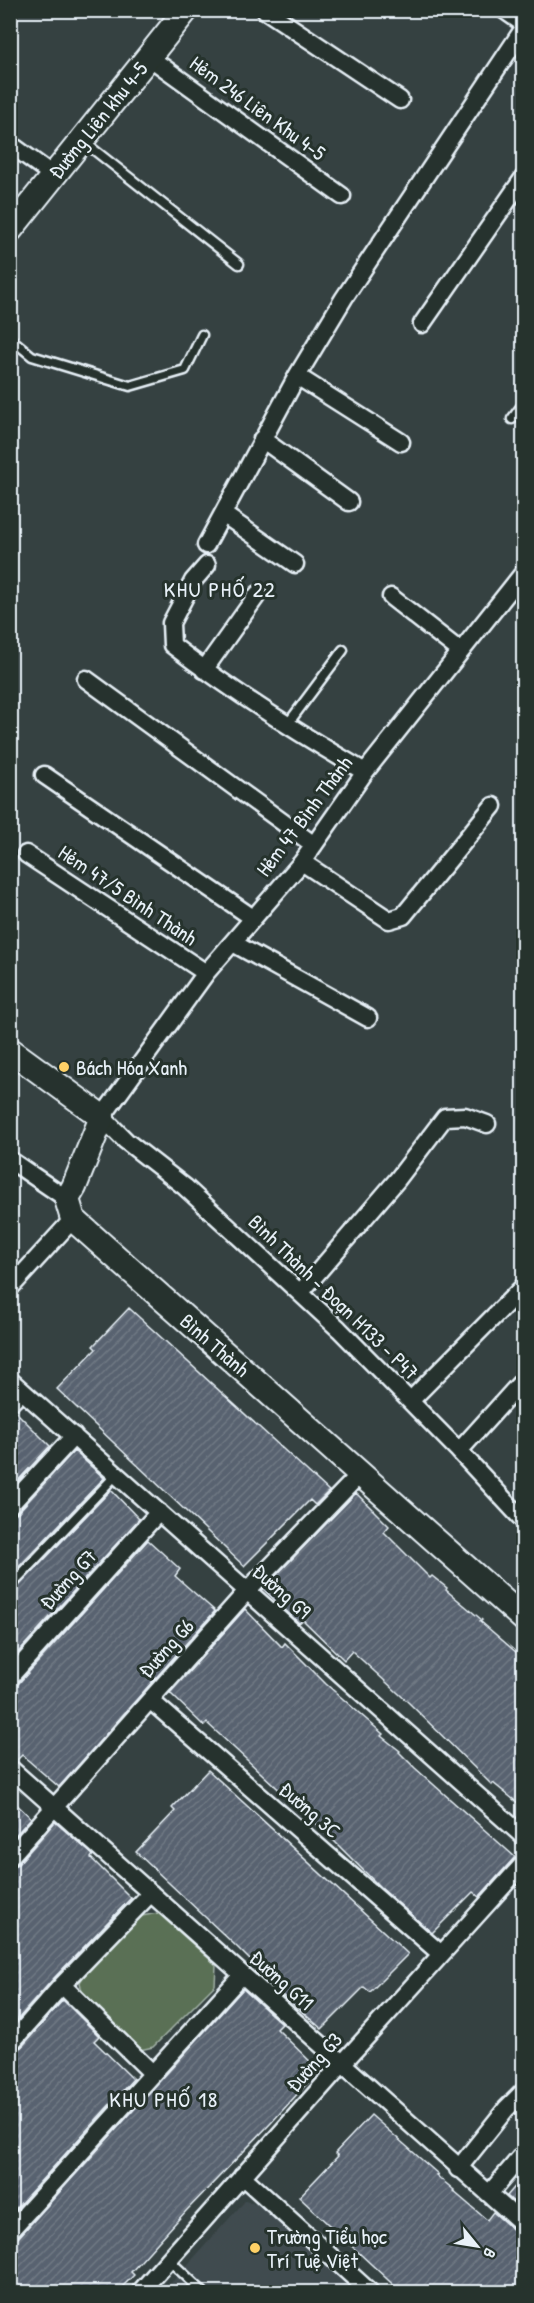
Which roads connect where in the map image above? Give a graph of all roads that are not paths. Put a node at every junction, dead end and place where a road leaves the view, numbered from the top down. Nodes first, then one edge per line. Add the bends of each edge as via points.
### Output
1 (186, 10) edge
2 (265, 10) edge
3 (504, 10) edge
4 (524, 26) edge
5 (149, 57) junction
6 (400, 100) dead end
7 (83, 141) junction
8 (10, 144) edge
9 (54, 176) junction
10 (524, 177) edge
11 (342, 196) dead end
12 (10, 230) edge
13 (240, 264) dead end
14 (422, 324) dead end
15 (202, 335) dead end
16 (10, 338) edge
17 (297, 376) junction
18 (524, 403) edge
19 (512, 419) dead end
20 (262, 439) junction
21 (401, 442) dead end
22 (349, 502) dead end
23 (223, 514) junction
24 (206, 544) dead end
25 (295, 564) dead end
26 (207, 565) dead end
27 (524, 572) edge
28 (258, 594) dead end
29 (391, 597) dead end
30 (343, 650) dead end
31 (460, 651) junction
32 (204, 670) junction
33 (86, 679) dead end
34 (287, 724) junction
35 (365, 772) junction
36 (44, 775) dead end
37 (493, 806) dead end
38 (314, 845) junction
39 (26, 854) dead end
40 (302, 862) junction
41 (252, 918) junction
42 (233, 943) junction
43 (206, 973) junction
44 (368, 1018) dead end
45 (10, 1050) edge
46 (102, 1118) junction
47 (487, 1124) dead end
48 (10, 1160) edge
49 (70, 1209) junction
50 (524, 1286) edge
51 (10, 1288) edge
52 (300, 1293) junction
53 (524, 1379) edge
54 (10, 1380) edge
55 (26, 1393) junction
56 (410, 1401) junction
57 (10, 1409) edge
58 (74, 1436) junction
59 (459, 1451) junction
60 (360, 1473) junction
61 (117, 1474) junction
62 (10, 1505) edge
63 (159, 1512) junction
64 (524, 1521) edge
65 (10, 1586) edge
66 (247, 1591) junction
67 (524, 1619) edge
68 (10, 1677) edge
69 (150, 1700) junction
70 (10, 1768) edge
71 (55, 1808) junction
72 (524, 1837) edge
73 (10, 1857) edge
74 (524, 1863) edge
75 (151, 1893) junction
76 (441, 1954) junction
77 (242, 1975) junction
78 (62, 1985) junction
79 (10, 2044) edge
80 (342, 2064) junction
81 (152, 2073) junction
82 (524, 2091) edge
83 (524, 2153) edge
84 (458, 2169) junction
85 (242, 2176) junction
86 (489, 2194) junction
87 (524, 2225) edge
88 (10, 2231) edge
89 (169, 2260) junction
90 (140, 2292) edge
91 (203, 2292) edge
92 (370, 2292) edge

1 - 5 street, Đường Liên khu 4-5
2 - 6 street
3 - 4 street
4 - 17 street via 344,298
5 - 7 street, Đường Liên khu 4-5
5 - 11 street, Hẻm 246 Liên Khu 4-5
7 - 9 street, Đường Liên khu 4-5
7 - 13 lane
8 - 9 street
9 - 12 street, Đường Liên khu 4-5
10 - 14 street
15 - 16 lane via 185,370 130,387 32,356
17 - 20 street
17 - 21 street
18 - 19 lane
20 - 22 street
20 - 23 street
23 - 24 street
23 - 25 street
26 - 32 street via 171,623 172,645
27 - 31 street, Hẻm 47 Bình Thành
28 - 32 street
29 - 31 street
30 - 34 lane
31 - 35 street, Hẻm 47 Bình Thành
32 - 34 street
33 - 38 street
34 - 35 street
35 - 38 street, Hẻm 47 Bình Thành
36 - 41 street
37 - 40 street via 404,916 389,920
38 - 40 street, Hẻm 47 Bình Thành
39 - 43 street, Hẻm 47/5 Bình Thành
40 - 41 street, Hẻm 47 Bình Thành
41 - 42 street, Hẻm 47 Bình Thành
42 - 43 street, Hẻm 47 Bình Thành
42 - 44 street
43 - 46 street, Hẻm 47 Bình Thành
45 - 46 street
46 - 49 street via 74,1188
46 - 52 street, Bình Thành - Đoạn H133 - P47 via 185,1187
47 - 52 street via 465,1116 445,1118
48 - 49 street
49 - 51 street
49 - 60 street, Bình Thành
50 - 56 street
52 - 56 street, Bình Thành - Đoạn H133 - P47
53 - 59 street
54 - 55 street, Đường G9
55 - 57 lane
55 - 58 street, Đường G9
56 - 59 street, Bình Thành - Đoạn H133 - P47
58 - 61 street, Đường G9
58 - 62 street
59 - 64 street, Bình Thành - Đoạn H133 - P47
60 - 66 street, Đường G6
60 - 67 street, Bình Thành
61 - 63 street, Đường G9
61 - 65 lane
63 - 66 street, Đường G9
63 - 68 street, Đường G7
66 - 69 street, Đường G6
66 - 72 street, Đường G9
69 - 71 street, Đường G6
69 - 76 street, Đường 3C
70 - 71 street, Đường G11
71 - 73 street, Đường G6
71 - 75 street, Đường G11
74 - 76 street, Đường G3
75 - 77 street, Đường G11
75 - 78 street
76 - 80 street, Đường G3
77 - 80 street, Đường G11
77 - 81 street
78 - 79 street
78 - 81 street
80 - 84 street, Đường G11
80 - 85 street, Đường G3
81 - 88 street
82 - 84 street
83 - 86 street
84 - 86 street, Đường G11
85 - 89 street, Đường G3
85 - 92 street
86 - 87 street, Đường G11
89 - 90 street, Đường G3
89 - 91 lane

